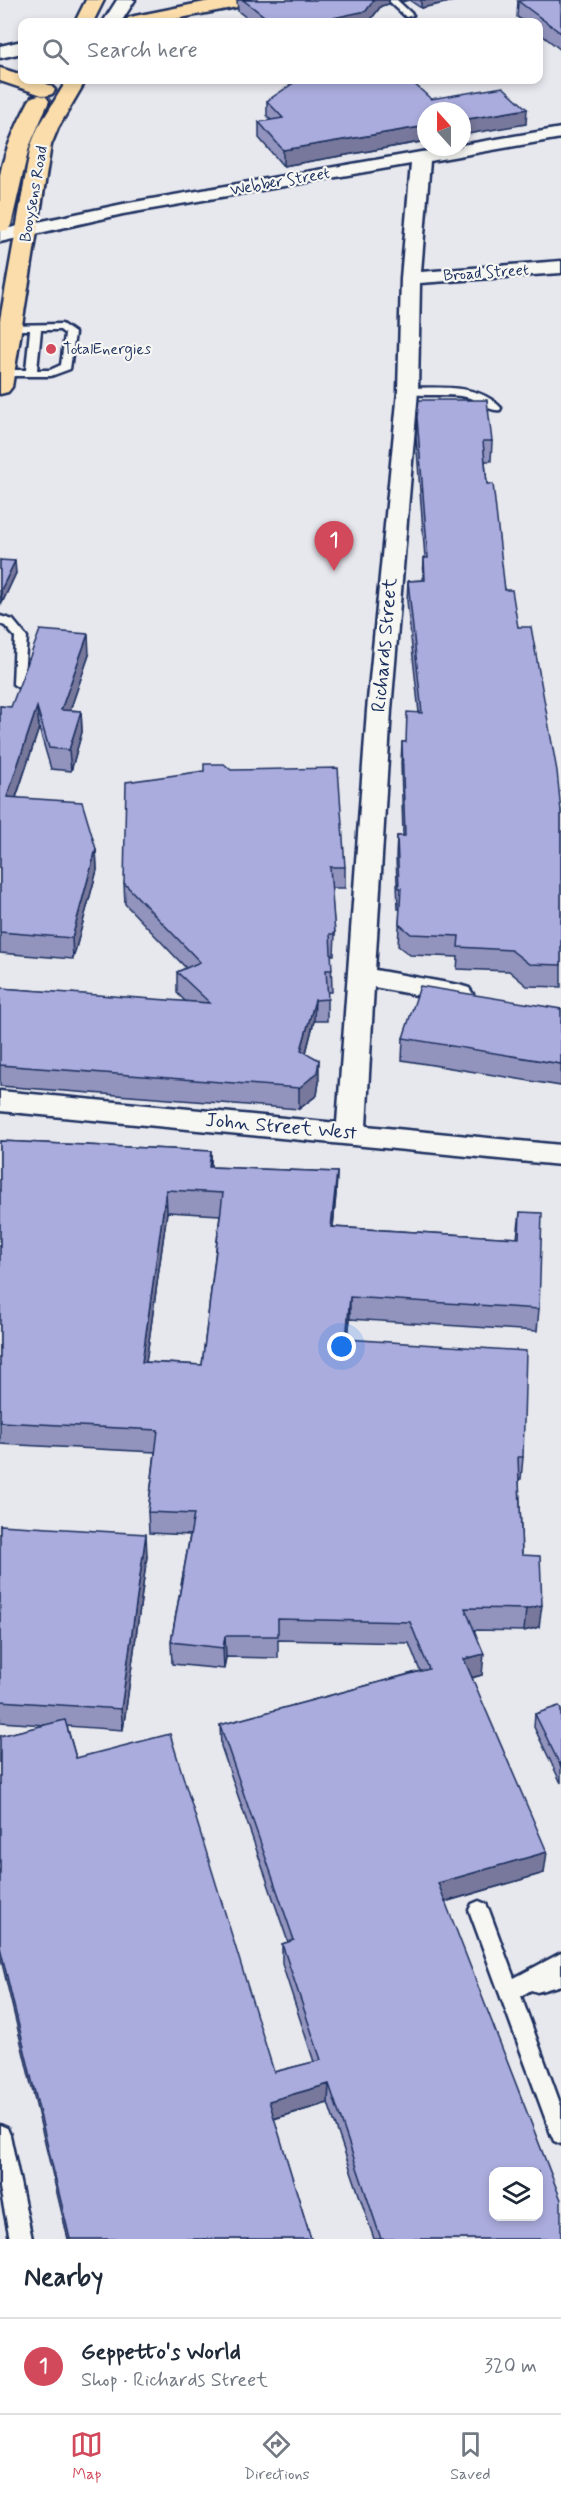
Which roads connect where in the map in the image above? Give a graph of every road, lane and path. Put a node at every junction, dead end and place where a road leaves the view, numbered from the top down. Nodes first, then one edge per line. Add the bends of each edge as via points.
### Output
1 (95, 0) edge
2 (126, 0) edge
3 (242, 0) edge
4 (392, 0) edge
5 (217, 2) edge
6 (409, 15) dead end
7 (86, 18) edge
8 (115, 18) edge
9 (151, 18) edge
10 (18, 48) edge
11 (0, 52) edge
12 (0, 75) edge
13 (18, 79) edge
14 (74, 84) edge
15 (48, 85) edge
16 (561, 133) edge
17 (421, 157) junction
18 (0, 225) edge
19 (27, 229) junction
20 (0, 236) edge
21 (561, 267) edge
22 (411, 278) junction
23 (10, 327) junction
24 (36, 327) junction
25 (31, 373) junction
26 (1, 380) edge
27 (408, 391) junction
28 (496, 408) dead end
29 (0, 620) edge
30 (19, 684) edge
31 (360, 976) junction
32 (484, 999) edge
33 (0, 1101) edge
34 (351, 1134) junction
35 (561, 1155) edge
36 (479, 1910) dead end
37 (561, 1962) edge
38 (561, 1976) edge
39 (509, 1992) junction
40 (561, 2134) edge
41 (0, 2135) edge
42 (21, 2239) edge

1 - 7 main road
2 - 8 street
3 - 5 main road
4 - 6 lane
5 - 9 main road
10 - 11 street
12 - 13 main road
14 - 19 main road, Booysens Road via 41,145
15 - 18 main road, Booysens Road via 22,133
16 - 17 street, Webber Street
17 - 19 street, Webber Street via 123,208
17 - 22 street, Richards Street
19 - 20 street, Webber Street
19 - 23 main road, Booysens Road
21 - 22 street, Broad Street
22 - 27 street, Richards Street
23 - 24 lane
23 - 26 main road, Booysens Road
24 - 25 lane
24 - 25 lane via 62,327 70,333 66,367 51,373
25 - 26 lane
27 - 28 lane via 474,395
27 - 31 street, Richards Street
29 - 30 lane via 9,623 21,637
31 - 32 street
31 - 34 street, Richards Street
33 - 34 street, John Street West
34 - 35 street, John Street West
36 - 39 lane
37 - 39 lane
38 - 39 lane
39 - 40 lane
41 - 42 lane

